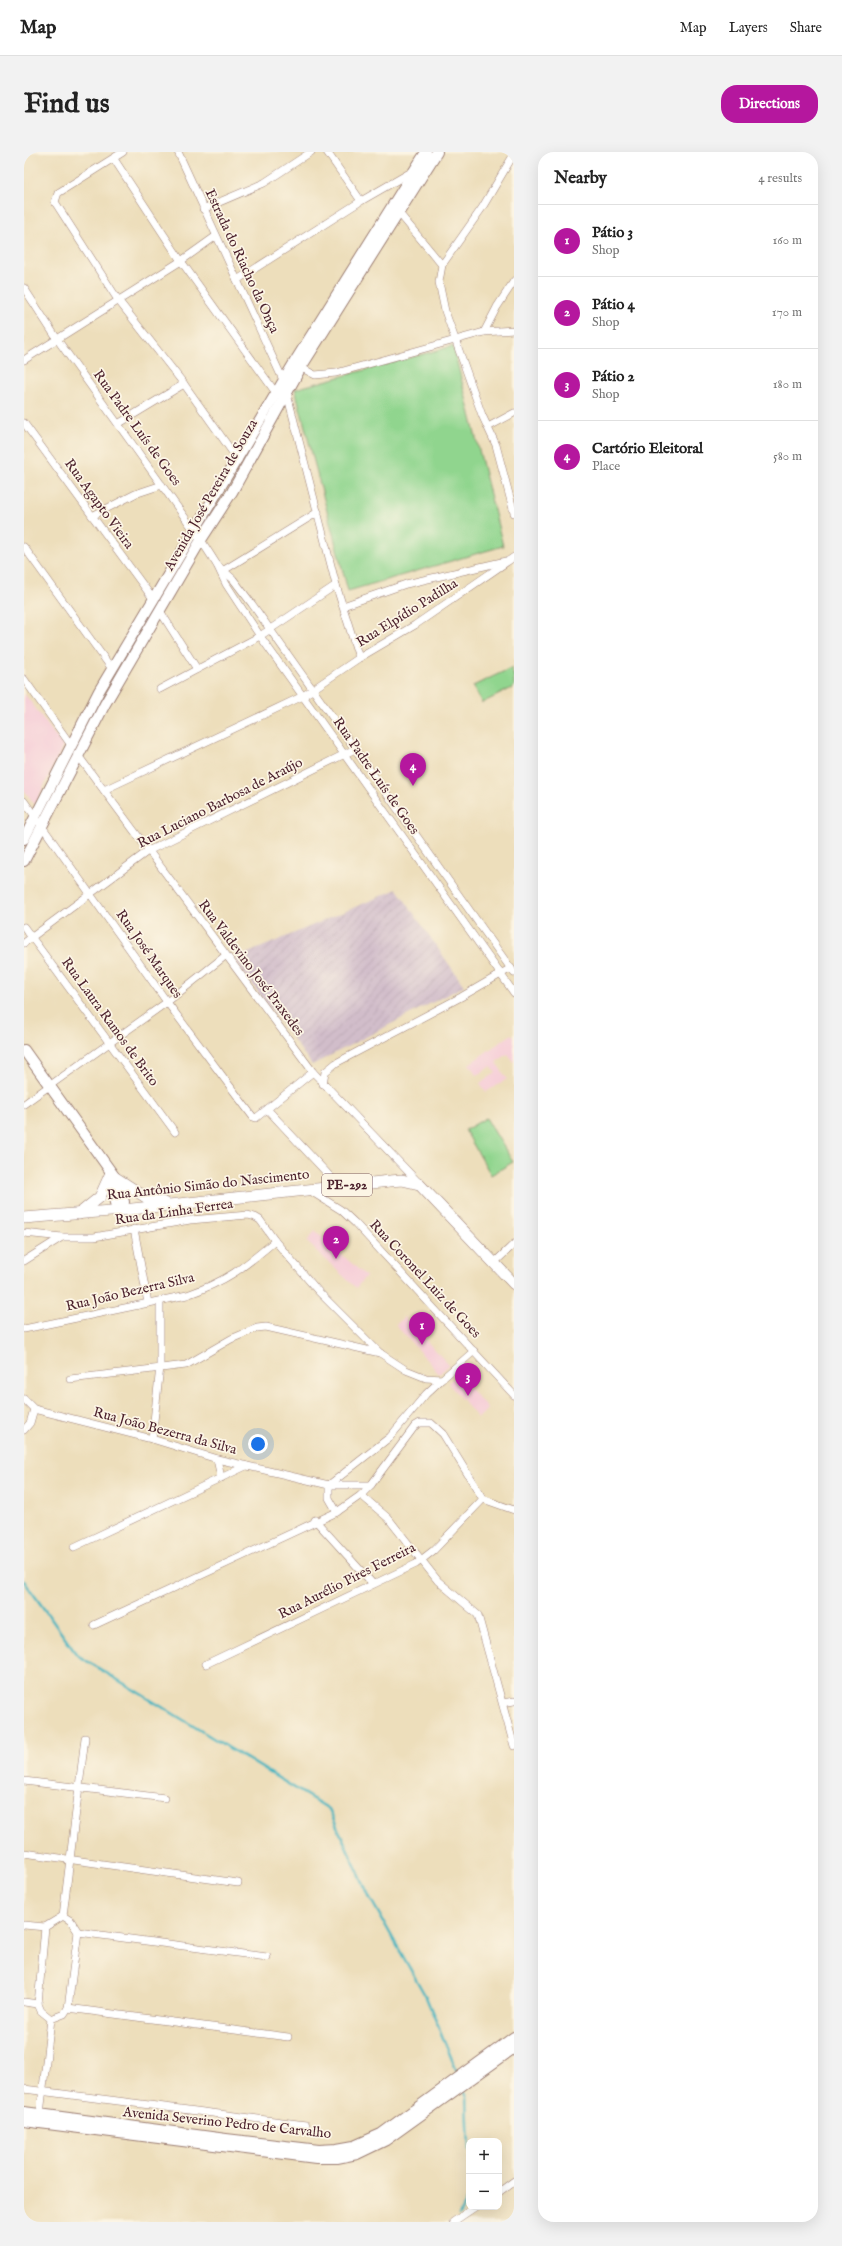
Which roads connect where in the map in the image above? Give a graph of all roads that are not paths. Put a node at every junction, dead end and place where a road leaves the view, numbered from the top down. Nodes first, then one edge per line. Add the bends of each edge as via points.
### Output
1 (123, 152) edge
2 (178, 152) edge
3 (311, 152) edge
4 (327, 152) edge
5 (426, 152) edge
6 (437, 152) edge
7 (514, 154) edge
8 (114, 159) junction
9 (414, 170) junction
10 (361, 201) junction
11 (204, 209) junction
12 (399, 213) junction
13 (216, 236) junction
14 (181, 261) junction
15 (442, 265) junction
16 (237, 280) junction
17 (514, 281) edge
18 (24, 288) edge
19 (118, 300) junction
20 (514, 330) edge
21 (484, 332) junction
22 (457, 339) junction
23 (57, 340) junction
24 (24, 360) edge
25 (297, 366) junction
26 (284, 382) junction
27 (184, 384) junction
28 (286, 392) junction
29 (276, 393) junction
30 (514, 413) edge
31 (24, 423) edge
32 (118, 424) junction
33 (488, 427) junction
34 (238, 460) junction
35 (162, 485) junction
36 (318, 512) junction
37 (514, 512) edge
38 (92, 516) junction
39 (198, 536) junction
40 (24, 547) edge
41 (512, 559) edge
42 (222, 571) junction
43 (336, 585) junction
44 (154, 600) junction
45 (343, 606) junction
46 (160, 611) junction
47 (270, 628) junction
48 (260, 636) junction
49 (359, 658) junction
50 (112, 669) junction
51 (197, 669) junction
52 (24, 679) edge
53 (160, 689) dead end
54 (312, 689) junction
55 (303, 696) junction
56 (71, 745) junction
57 (355, 749) junction
58 (77, 754) junction
59 (345, 755) junction
60 (104, 790) junction
61 (24, 801) edge
62 (35, 817) junction
63 (42, 827) junction
64 (24, 839) edge
65 (148, 851) junction
66 (24, 861) edge
67 (90, 892) junction
68 (24, 927) edge
69 (32, 937) junction
70 (24, 943) edge
71 (226, 956) junction
72 (512, 970) edge
73 (501, 975) junction
74 (514, 993) edge
75 (167, 1002) junction
76 (108, 1042) junction
77 (24, 1050) edge
78 (313, 1072) junction
79 (50, 1084) junction
80 (323, 1084) junction
81 (24, 1104) edge
82 (268, 1110) junction
83 (175, 1132) dead end
84 (112, 1174) junction
85 (419, 1184) junction
86 (339, 1186) junction
87 (309, 1189) junction
88 (169, 1205) junction
89 (122, 1210) junction
90 (79, 1214) junction
91 (24, 1218) edge
92 (134, 1229) junction
93 (24, 1233) edge
94 (62, 1237) junction
95 (275, 1241) junction
96 (514, 1244) edge
97 (24, 1261) edge
98 (494, 1263) junction
99 (514, 1284) edge
100 (160, 1301) junction
101 (148, 1303) junction
102 (24, 1329) edge
103 (474, 1351) junction
104 (380, 1353) junction
105 (160, 1367) junction
106 (70, 1379) dead end
107 (442, 1379) junction
108 (514, 1395) edge
109 (25, 1401) edge
110 (34, 1409) junction
111 (24, 1430) edge
112 (152, 1439) junction
113 (217, 1459) junction
114 (246, 1466) junction
115 (221, 1478) junction
116 (370, 1485) junction
117 (329, 1486) junction
118 (361, 1495) junction
119 (483, 1499) junction
120 (514, 1510) edge
121 (337, 1512) junction
122 (316, 1520) junction
123 (74, 1547) dead end
124 (421, 1559) junction
125 (374, 1584) junction
126 (94, 1625) dead end
127 (206, 1664) dead end
128 (514, 1701) edge
129 (503, 1703) junction
130 (85, 1738) dead end
131 (514, 1746) edge
132 (24, 1780) edge
133 (79, 1788) junction
134 (165, 1798) dead end
135 (24, 1853) edge
136 (70, 1859) junction
137 (238, 1883) dead end
138 (63, 1916) junction
139 (24, 1925) edge
140 (45, 1927) junction
141 (78, 1932) junction
142 (267, 1957) dead end
143 (24, 2002) edge
144 (38, 2004) junction
145 (68, 2008) junction
146 (51, 2019) junction
147 (288, 2037) dead end
148 (514, 2037) edge
149 (514, 2048) edge
150 (473, 2072) junction
151 (457, 2083) junction
152 (24, 2089) edge
153 (42, 2091) junction
154 (24, 2112) edge
155 (40, 2114) junction
156 (24, 2121) edge
157 (306, 2124) dead end
158 (514, 2181) edge
159 (502, 2190) edge
160 (471, 2210) edge
161 (453, 2222) edge

1 - 8 street
2 - 11 street, Estrada do Riacho da Onça
3 - 11 street via 264,183
4 - 10 street
5 - 9 street, Avenida José Pereira de Souza
6 - 12 street, Avenida José Pereira de Souza
7 - 15 street via 482,208
8 - 14 street
8 - 19 street via 58,193 55,202
9 - 10 street
9 - 25 street, Avenida José Pereira de Souza
10 - 16 street
11 - 13 street, Estrada do Riacho da Onça
12 - 15 street
12 - 25 street, Avenida José Pereira de Souza
13 - 14 street
13 - 16 street, Estrada do Riacho da Onça
14 - 19 street
14 - 29 street
15 - 22 street via 439,272 440,291
16 - 26 street, Estrada do Riacho da Onça
17 - 21 street
18 - 23 street, Rua Padre Luís de Goes
19 - 23 street
19 - 27 street
20 - 21 street
21 - 22 street
22 - 25 street via 336,373 315,375
22 - 33 street
23 - 24 street
23 - 32 street, Rua Padre Luís de Goes
25 - 26 street, Avenida José Pereira de Souza
25 - 28 street, Avenida José Pereira de Souza
26 - 28 street, Estrada do Riacho da Onça
26 - 29 street, Avenida José Pereira de Souza
27 - 32 street
27 - 34 street
28 - 36 street, Estrada do Riacho da Onça
28 - 39 street, Avenida José Pereira de Souza via 232,492
29 - 34 street, Avenida José Pereira de Souza
30 - 33 street
31 - 38 street, Rua Agapto Vieira
32 - 35 street, Rua Padre Luís de Goes
33 - 37 street via 503,467
34 - 39 street, Avenida José Pereira de Souza
35 - 38 street via 135,494
35 - 39 street, Rua Padre Luís de Goes
36 - 42 street
36 - 43 street, Estrada do Riacho da Onça
38 - 44 street, Rua Agapto Vieira
39 - 42 street, Rua Padre Luís de Goes
39 - 44 street, Avenida José Pereira de Souza
39 - 46 street, Avenida José Pereira de Souza
40 - 50 street
41 - 45 street via 406,584
41 - 49 street, Rua Elpídio Padilha via 415,625
42 - 47 street, Rua Padre Luís de Goes
42 - 48 street, Rua Padre Luís de Goes
43 - 45 street, Estrada do Riacho da Onça
43 - 47 street
44 - 50 street, Avenida José Pereira de Souza
45 - 49 street, Estrada do Riacho da Onça
46 - 51 street
46 - 58 street, Avenida José Pereira de Souza
47 - 48 street
47 - 54 street, Rua Padre Luís de Goes
48 - 51 street
48 - 55 street, Rua Padre Luís de Goes
49 - 54 street, Rua Elpídio Padilha
50 - 56 street, Avenida José Pereira de Souza
51 - 53 street
52 - 56 street
54 - 55 street, Rua Elpídio Padilha
54 - 57 street, Rua Padre Luís de Goes
55 - 59 street, Rua Padre Luís de Goes
55 - 60 street, Rua Elpídio Padilha
56 - 62 street, Avenida José Pereira de Souza
57 - 59 street, Rua Luciano Barbosa de Araújo
57 - 72 street, Rua Padre Luís de Goes
58 - 60 street, Rua Valdevino José Praxedes
58 - 63 street, Avenida José Pereira de Souza
59 - 65 street, Rua Luciano Barbosa de Araújo
59 - 73 street, Rua Padre Luís de Goes
60 - 65 street, Rua Valdevino José Praxedes
61 - 62 street, Rua José Marques
62 - 63 street, Rua José Marques
62 - 64 street, Avenida José Pereira de Souza
63 - 66 street, Avenida José Pereira de Souza
63 - 67 street, Rua José Marques
65 - 67 street, Rua Luciano Barbosa de Araújo
65 - 71 street, Rua Valdevino José Praxedes
67 - 69 street, Rua Luciano Barbosa de Araújo
67 - 75 street, Rua José Marques
68 - 69 street, Rua Laura Ramos de Brito
69 - 70 street, Rua Luciano Barbosa de Araújo
69 - 76 street, Rua Laura Ramos de Brito
71 - 75 street
71 - 78 street, Rua Valdevino José Praxedes
72 - 73 street
73 - 74 street, Rua Padre Luís de Goes
73 - 80 street via 336,1063 325,1072
75 - 76 street
75 - 82 street, Rua José Marques via 253,1117 256,1118
76 - 79 street
76 - 83 street, Rua Laura Ramos de Brito
77 - 79 street
78 - 80 street, Rua Valdevino José Praxedes
78 - 82 street
79 - 81 street
79 - 84 street
80 - 85 street, Rua Valdevino José Praxedes
82 - 86 street
84 - 88 main road via 147,1198
84 - 89 street via 121,1187
84 - 90 main road via 100,1197
85 - 86 main road, Rua Antônio Simão do Nascimento / PE-292 via 402,1180
85 - 98 main road
86 - 87 main road, Rua Antônio Simão do Nascimento / PE-292
87 - 88 main road, Rua Antônio Simão do Nascimento / PE-292
87 - 103 street, Rua Coronel Luiz de Goes via 341,1210 355,1223
88 - 89 main road, Rua Antônio Simão do Nascimento / PE-292
89 - 90 main road, Rua Antônio Simão do Nascimento / PE-292
90 - 91 main road, Rua Antônio Simão do Nascimento / PE-292
92 - 94 street, Rua da Linha Ferrea via 94,1237
92 - 95 street, Rua da Linha Ferrea via 190,1220 248,1215 260,1220
92 - 101 street
93 - 94 street, Rua da Linha Ferrea
94 - 97 street
95 - 100 street, Rua João Bezerra Silva via 233,1276 187,1295
95 - 104 street, Rua da Linha Ferrea via 318,1291
96 - 98 street
98 - 99 main road
100 - 101 street, Rua João Bezerra Silva
100 - 105 street
101 - 102 street, Rua João Bezerra Silva
103 - 107 street
103 - 108 street, Rua Coronel Luiz de Goes
104 - 105 street via 266,1327 248,1331 216,1346 190,1364
104 - 107 street, Rua da Linha Ferrea via 406,1370 426,1378
105 - 106 street
105 - 112 street
107 - 117 street via 390,1436
109 - 110 street, Rua João Bezerra da Silva
110 - 111 street via 30,1423
110 - 112 street, Rua João Bezerra da Silva
112 - 113 street, Rua João Bezerra da Silva
113 - 114 street, Rua João Bezerra da Silva
113 - 115 street
114 - 115 street
114 - 117 street, Rua João Bezerra da Silva
115 - 123 street
116 - 117 street, Rua João Bezerra da Silva
116 - 118 street
116 - 119 street via 410,1431 420,1423 426,1422 443,1434
117 - 121 street via 329,1498
118 - 121 street
118 - 124 street via 388,1518
119 - 120 street
119 - 124 street, Rua Aurélio Pires Ferreira via 434,1550
121 - 122 street
122 - 125 street
122 - 126 street
124 - 125 street, Rua Aurélio Pires Ferreira
124 - 129 street via 438,1581 478,1615
125 - 127 street, Rua Aurélio Pires Ferreira
128 - 129 street
129 - 131 street
130 - 133 street
132 - 133 street
133 - 134 street
133 - 136 street
135 - 136 street
136 - 137 street
136 - 138 street
138 - 140 street
138 - 141 street via 72,1921
139 - 140 street
140 - 144 street
141 - 142 street
141 - 145 street
143 - 144 street
144 - 146 street via 41,2011
145 - 146 street via 64,2014
145 - 147 street
146 - 153 street
148 - 150 street, Avenida Severino Pedro de Carvalho
149 - 150 street, Avenida Severino Pedro de Carvalho
150 - 151 street, Avenida Severino Pedro de Carvalho
151 - 155 street, Avenida Severino Pedro de Carvalho via 381,2134 354,2146 337,2149 320,2150 226,2139
151 - 156 street, Avenida Severino Pedro de Carvalho via 372,2149 337,2158 237,2149
152 - 153 street
153 - 155 street
153 - 157 street
154 - 155 street, Avenida Severino Pedro de Carvalho
158 - 159 street
160 - 161 street

